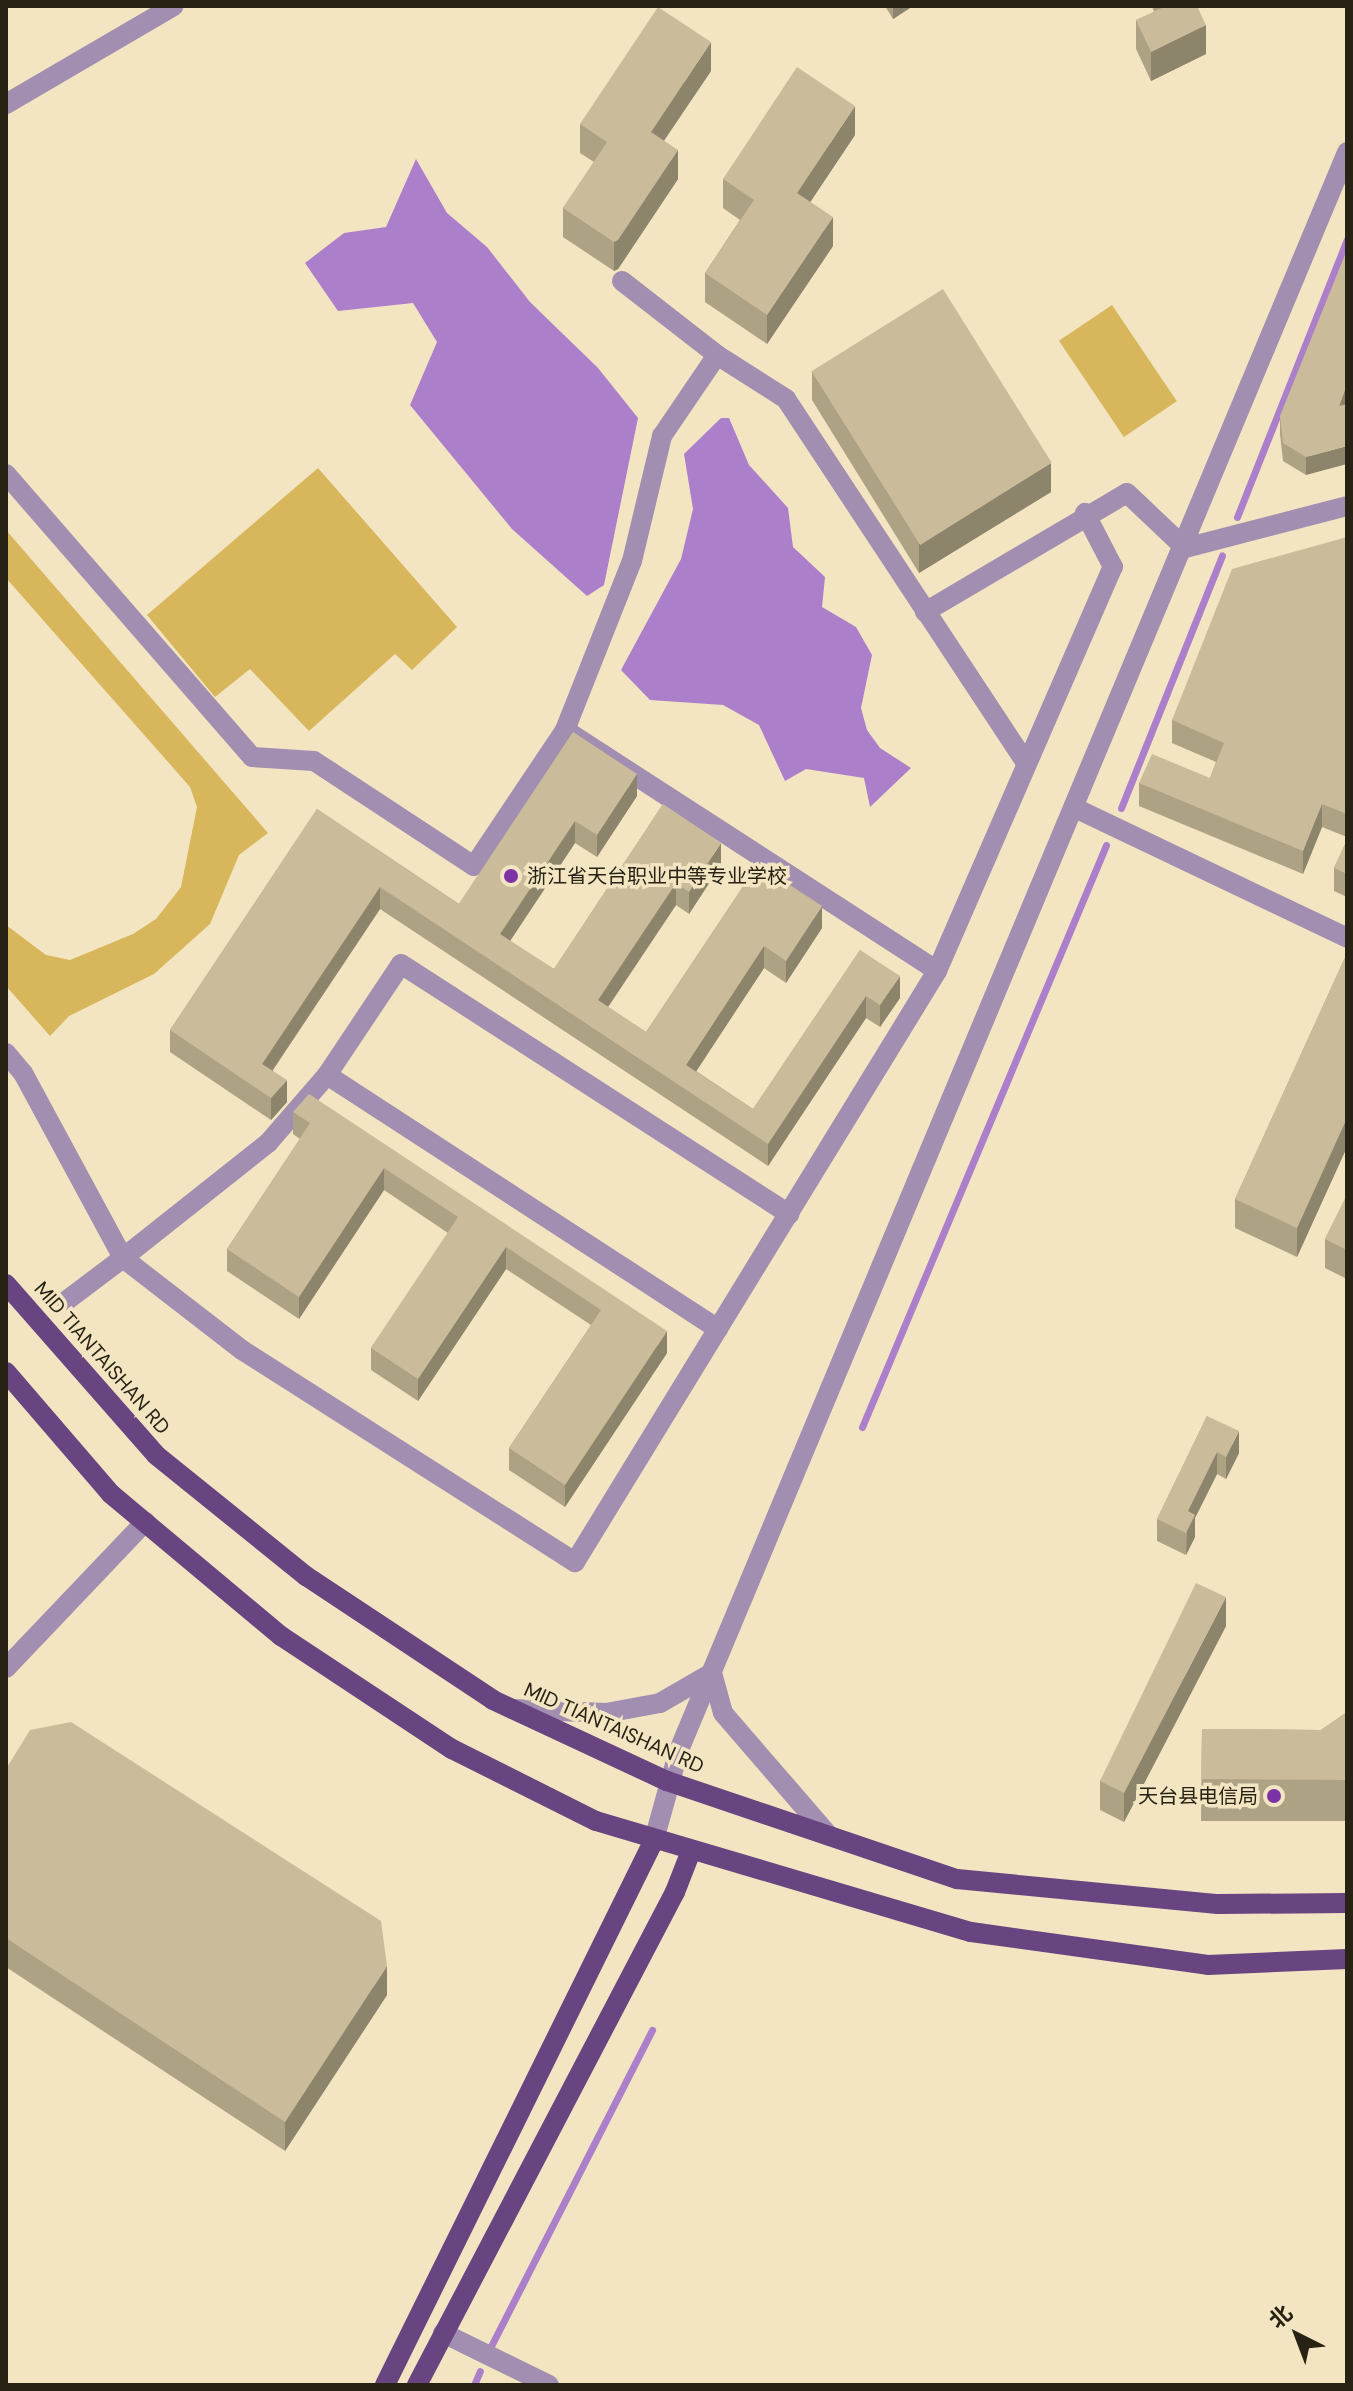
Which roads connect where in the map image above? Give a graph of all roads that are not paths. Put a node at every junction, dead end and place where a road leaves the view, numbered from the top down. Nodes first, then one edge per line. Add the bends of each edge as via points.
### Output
1 (174, 6) edge
2 (6, 104) edge
3 (1347, 152) edge
4 (622, 281) dead end
5 (717, 355) junction
6 (6, 474) edge
7 (1347, 506) edge
8 (1085, 513) junction
9 (1185, 548) junction
10 (925, 612) junction
11 (565, 730) junction
12 (1027, 764) junction
13 (1075, 808) junction
14 (1347, 938) edge
15 (937, 971) junction
16 (6, 1053) edge
17 (327, 1075) junction
18 (789, 1214) junction
19 (123, 1258) junction
20 (6, 1284) edge
21 (66, 1301) dead end
22 (718, 1329) junction
23 (6, 1372) edge
24 (145, 1522) junction
25 (6, 1668) edge
26 (712, 1673) junction
27 (513, 1709) junction
28 (667, 1781) junction
29 (829, 1836) junction
30 (654, 1840) junction
31 (691, 1851) junction
32 (1347, 1903) edge
33 (1347, 1959) edge
34 (443, 2333) junction
35 (385, 2385) edge
36 (417, 2385) edge
37 (549, 2385) edge

1 - 2 street
3 - 9 street
4 - 5 street
5 - 10 street via 786,399
5 - 11 street via 662,436 632,561
6 - 11 street via 252,757 314,761 474,866
7 - 9 street
8 - 9 street via 1127,493
8 - 10 street
8 - 12 street via 1113,567
9 - 13 street
10 - 12 street
11 - 15 street
12 - 15 street
13 - 14 street
13 - 26 street
15 - 18 street
16 - 19 street via 23,1073
17 - 18 street via 401,964
17 - 19 street via 268,1143
17 - 22 street
18 - 22 street
19 - 21 street
19 - 22 street via 242,1350 575,1562
20 - 27 main road, MID TIANTAISHAN RD via 156,1455 226,1516 318,1584
23 - 24 main road via 111,1494
24 - 25 street
24 - 30 main road via 281,1636 452,1749 596,1821
26 - 27 street via 660,1703 606,1713
26 - 28 street
26 - 29 street via 723,1713
27 - 28 main road, MID TIANTAISHAN RD
28 - 29 main road, MID TIANTAISHAN RD
28 - 30 street
29 - 32 main road, MID TIANTAISHAN RD via 957,1879 1218,1904
30 - 31 main road
30 - 35 main road
31 - 33 main road via 971,1932 1208,1965
31 - 34 main road via 675,1892
34 - 36 main road
34 - 37 street

